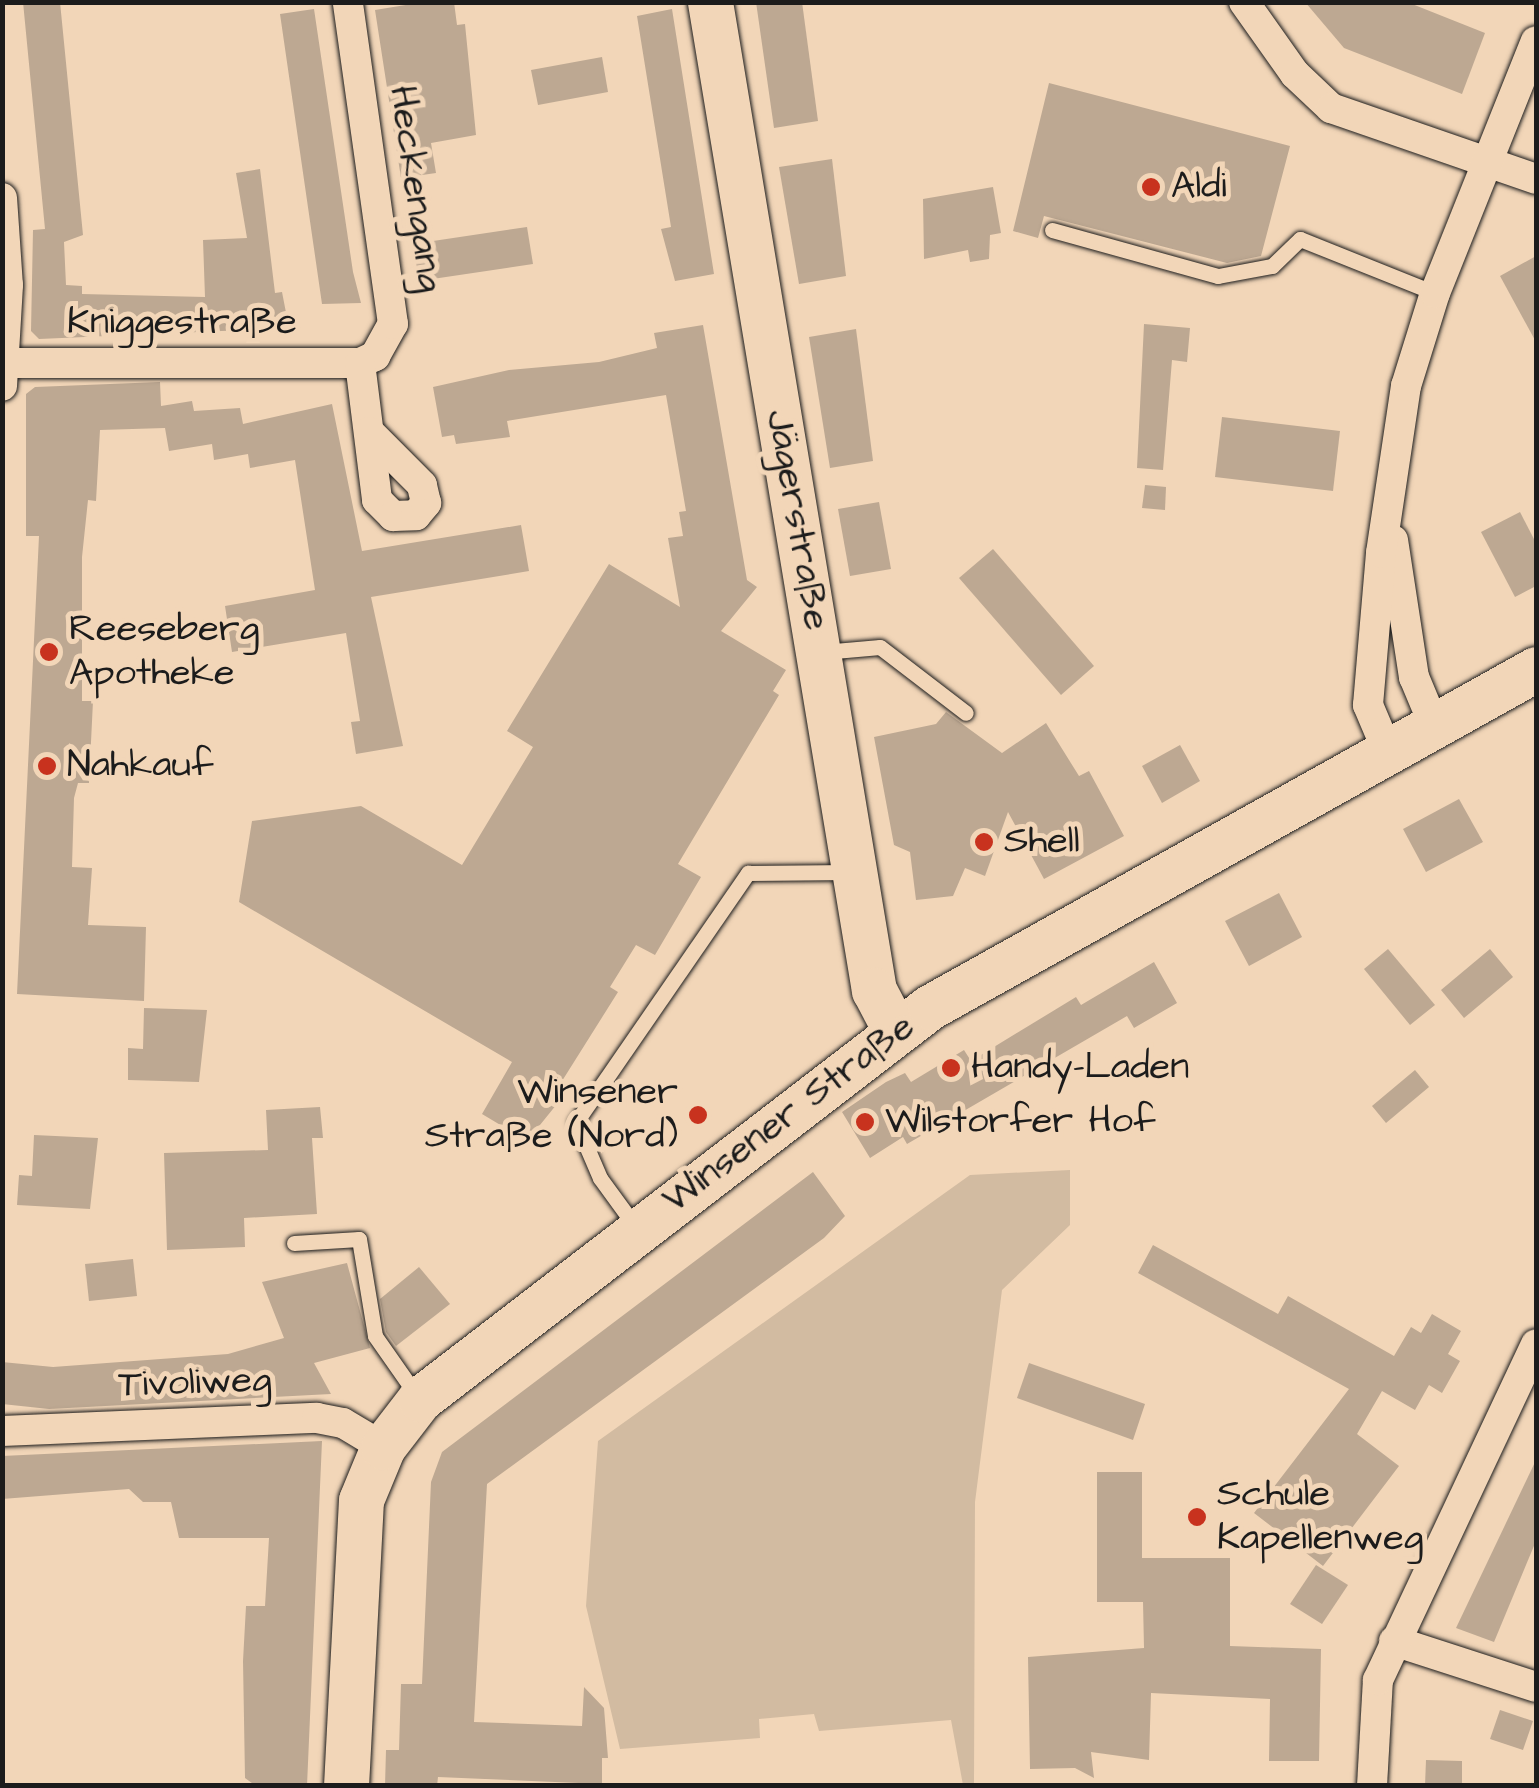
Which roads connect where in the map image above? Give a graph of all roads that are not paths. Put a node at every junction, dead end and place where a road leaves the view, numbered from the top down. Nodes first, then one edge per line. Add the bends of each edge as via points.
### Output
1 (348, 2) edge
2 (710, 2) edge
3 (1244, 2) edge
4 (1536, 41) edge
5 (1491, 167) junction
6 (1536, 179) edge
7 (2, 198) edge
8 (1052, 230) dead end
9 (5, 285) edge
10 (1436, 293) junction
11 (4, 362) edge
12 (360, 363) junction
13 (2, 386) edge
14 (368, 432) dead end
15 (1388, 508) junction
16 (819, 653) junction
17 (1536, 669) edge
18 (966, 712) dead end
19 (1434, 725) junction
20 (1388, 750) junction
21 (855, 872) junction
22 (896, 1032) junction
23 (638, 1229) junction
24 (294, 1242) dead end
25 (1536, 1344) edge
26 (420, 1399) junction
27 (2, 1431) edge
28 (383, 1447) junction
29 (1394, 1641) junction
30 (1536, 1687) edge
31 (346, 1786) edge
32 (1372, 1786) edge

1 - 12 street, Heckengang via 394,324 385,345
2 - 16 main road, Jägerstraße
3 - 5 street via 1295,74 1331,108
4 - 5 street
5 - 6 street
5 - 10 street
7 - 9 street
8 - 10 lane via 1218,276 1272,266 1300,239
9 - 11 street
10 - 15 street via 1406,386
11 - 12 street, Kniggestraße
11 - 13 street
12 - 14 street
15 - 19 street via 1414,678
15 - 20 street via 1368,705
16 - 18 lane via 880,648
16 - 21 main road, Jägerstraße
17 - 19 main road, Winsener Straße
19 - 20 main road, Winsener Straße
20 - 22 main road, Winsener Straße via 1035,945
21 - 22 main road, Jägerstraße via 874,990
21 - 23 lane via 748,872 576,1122 600,1178
22 - 23 main road, Winsener Straße
23 - 26 main road, Winsener Straße
24 - 26 lane via 359,1239 375,1336
25 - 29 street
26 - 28 main road, Winsener Straße
27 - 28 street, Tivoliweg via 316,1418 343,1423
28 - 31 main road, Winsener Straße via 361,1500
29 - 30 street
29 - 32 street via 1378,1680

